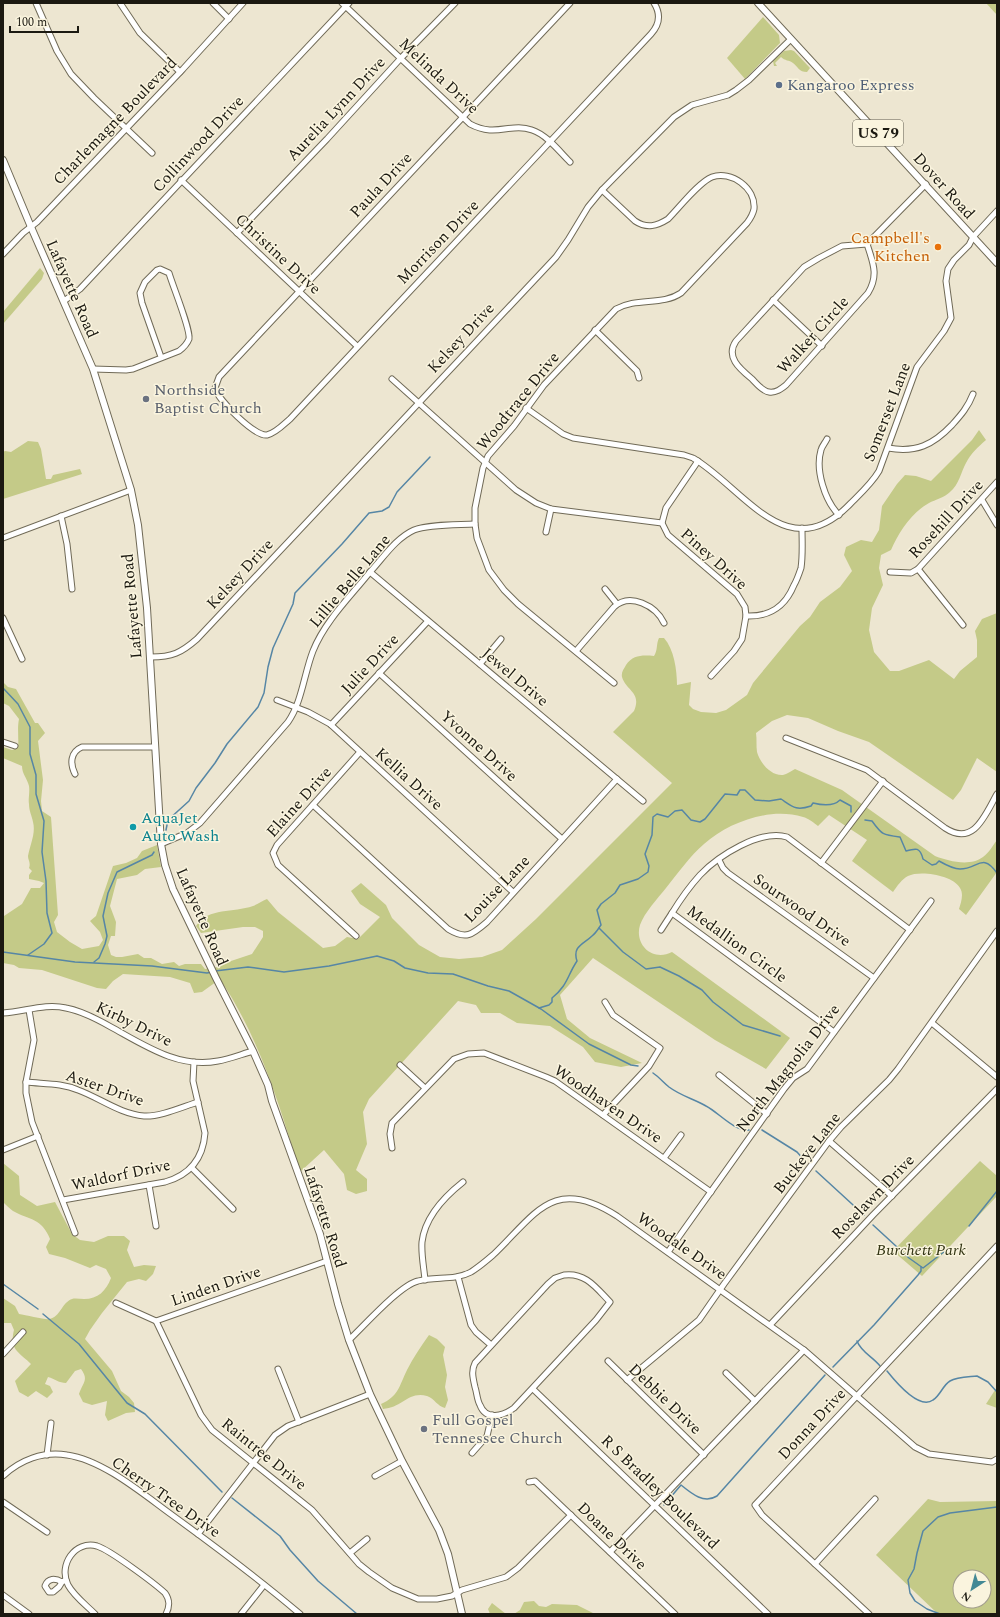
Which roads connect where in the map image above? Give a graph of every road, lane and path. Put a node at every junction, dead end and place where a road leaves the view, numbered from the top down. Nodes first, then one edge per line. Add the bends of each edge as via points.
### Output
1 (36, 3) edge
2 (120, 3) edge
3 (213, 3) edge
4 (243, 3) edge
5 (455, 3) edge
6 (570, 3) edge
7 (654, 3) edge
8 (758, 3) edge
9 (345, 4) edge
10 (229, 19) junction
11 (791, 39) junction
12 (401, 58) junction
13 (180, 72) junction
14 (463, 116) junction
15 (126, 128) junction
16 (551, 142) junction
17 (152, 152) dead end
18 (3, 160) edge
19 (570, 162) dead end
20 (181, 180) junction
21 (926, 184) junction
22 (602, 190) junction
23 (997, 211) edge
24 (31, 227) junction
25 (237, 233) junction
26 (973, 237) junction
27 (867, 244) junction
28 (3, 254) edge
29 (997, 262) edge
30 (299, 291) junction
31 (773, 300) junction
32 (64, 302) junction
33 (595, 330) junction
34 (357, 346) junction
35 (822, 346) junction
36 (162, 357) junction
37 (93, 369) junction
38 (392, 378) dead end
39 (639, 378) dead end
40 (215, 388) joint
41 (973, 394) dead end
42 (418, 403) junction
43 (526, 408) junction
44 (827, 439) dead end
45 (888, 448) junction
46 (698, 461) junction
47 (485, 463) junction
48 (997, 482) edge
49 (131, 490) junction
50 (982, 500) junction
51 (551, 509) junction
52 (839, 515) junction
53 (62, 516) junction
54 (662, 523) junction
55 (474, 524) junction
56 (997, 525) edge
57 (802, 528) junction
58 (546, 532) dead end
59 (3, 538) edge
60 (918, 569) junction
61 (370, 572) junction
62 (890, 572) dead end
63 (72, 589) dead end
64 (605, 589) dead end
65 (617, 604) junction
66 (746, 616) junction
67 (3, 618) edge
68 (428, 620) junction
69 (664, 623) dead end
70 (964, 625) dead end
71 (500, 639) dead end
72 (576, 651) junction
73 (151, 657) junction
74 (22, 659) dead end
75 (480, 664) junction
76 (379, 673) junction
77 (711, 676) dead end
78 (614, 683) dead end
79 (277, 700) dead end
80 (295, 707) junction
81 (331, 725) junction
82 (786, 738) dead end
83 (3, 742) edge
84 (14, 746) dead end
85 (155, 747) junction
86 (360, 752) junction
87 (75, 774) dead end
88 (617, 779) junction
89 (883, 781) junction
90 (997, 794) edge
91 (643, 801) dead end
92 (313, 805) junction
93 (562, 839) junction
94 (161, 844) junction
95 (719, 860) junction
96 (821, 863) junction
97 (513, 892) junction
98 (931, 901) dead end
99 (672, 913) junction
100 (661, 930) dead end
101 (910, 930) junction
102 (997, 931) edge
103 (356, 936) dead end
104 (874, 978) junction
105 (605, 1002) dead end
106 (29, 1010) junction
107 (3, 1012) edge
108 (932, 1023) junction
109 (834, 1032) junction
110 (253, 1051) junction
111 (194, 1062) junction
112 (400, 1065) dead end
113 (719, 1075) dead end
114 (997, 1077) edge
115 (26, 1082) junction
116 (425, 1088) junction
117 (997, 1089) edge
118 (198, 1102) junction
119 (767, 1114) junction
120 (603, 1115) junction
121 (681, 1135) dead end
122 (38, 1136) junction
123 (829, 1141) junction
124 (392, 1148) dead end
125 (3, 1150) edge
126 (664, 1158) junction
127 (192, 1168) junction
128 (463, 1182) dead end
129 (149, 1185) junction
130 (711, 1192) junction
131 (892, 1196) junction
132 (63, 1200) junction
133 (233, 1208) dead end
134 (156, 1226) dead end
135 (75, 1233) dead end
136 (997, 1246) edge
137 (668, 1252) junction
138 (327, 1261) junction
139 (458, 1277) junction
140 (425, 1280) junction
141 (720, 1290) junction
142 (116, 1303) dead end
143 (156, 1321) junction
144 (770, 1325) junction
145 (22, 1332) dead end
146 (349, 1340) junction
147 (491, 1345) junction
148 (804, 1350) junction
149 (3, 1354) edge
150 (608, 1361) dead end
151 (278, 1369) dead end
152 (726, 1373) dead end
153 (627, 1380) junction
154 (533, 1389) junction
155 (370, 1394) junction
156 (856, 1396) junction
157 (755, 1401) junction
158 (492, 1416) junction
159 (299, 1422) junction
160 (51, 1423) dead end
161 (472, 1454) dead end
162 (47, 1455) junction
163 (704, 1455) junction
164 (997, 1459) edge
165 (402, 1461) junction
166 (253, 1463) junction
167 (3, 1476) edge
168 (375, 1476) dead end
169 (529, 1482) dead end
170 (875, 1499) dead end
171 (3, 1502) edge
172 (656, 1505) junction
173 (571, 1515) junction
174 (47, 1532) dead end
175 (198, 1534) junction
176 (367, 1540) dead end
177 (610, 1552) junction
178 (350, 1554) junction
179 (815, 1564) junction
180 (264, 1585) junction
181 (457, 1593) junction
182 (3, 1595) edge
183 (29, 1614) edge
184 (95, 1614) edge
185 (166, 1614) edge
186 (241, 1614) edge
187 (300, 1614) edge
188 (462, 1614) edge
189 (676, 1614) edge
190 (768, 1614) edge
191 (869, 1614) edge

1 - 15 street via 57,51 71,74
2 - 13 street via 140,34
3 - 10 street
4 - 10 street, Charlemagne Boulevard
5 - 12 street, Aurelia Lynn Drive
6 - 14 street, Paula Drive
7 - 16 street, Morrison Drive via 659,18 655,30
8 - 11 main road, Dover Road / US 79
9 - 12 street, Melinda Drive
9 - 20 street, Collinwood Drive
10 - 13 street, Charlemagne Boulevard
11 - 21 main road, Dover Road / US 79
11 - 22 street, Kelsey Drive via 736,90 692,105 679,113
12 - 14 street, Melinda Drive
12 - 25 street, Aurelia Lynn Drive
13 - 15 street, Charlemagne Boulevard
14 - 16 street, Melinda Drive via 470,124 480,129 530,129
14 - 30 street, Paula Drive
15 - 17 street
15 - 24 street, Charlemagne Boulevard
16 - 19 street, Melinda Drive
16 - 34 street, Morrison Drive
18 - 24 main road, Lafayette Road
20 - 25 street, Christine Drive
20 - 32 street, Collinwood Drive via 80,289
21 - 26 main road, Dover Road / US 79
21 - 27 street
22 - 33 street, Woodtrace Drive via 641,225 648,226 668,219 704,181 719,175 733,177 740,182 751,194 754,209 747,223 681,293 666,299 632,302 616,309
22 - 42 street, Kelsey Drive via 556,256
23 - 26 street, Somerset Lane
24 - 28 street, Charlemagne Boulevard
24 - 32 main road, Lafayette Road
25 - 30 street, Christine Drive
26 - 29 main road, Dover Road / US 79
26 - 45 street, Somerset Lane via 948,269 946,282 951,318 918,367
27 - 31 street, Walker Circle via 842,246 812,261 800,270
27 - 35 street, Walker Circle via 875,273 872,287
30 - 34 street, Christine Drive
30 - 40 street, Paula Drive via 226,368 216,381
31 - 35 street
31 - 35 street, Walker Circle via 735,343 732,355 735,363 763,390 777,391 789,382
32 - 37 main road, Lafayette Road
33 - 39 street via 637,371
33 - 43 street, Woodtrace Drive
34 - 40 street, Morrison Drive via 290,419 267,435 256,432 249,426 220,399
36 - 36 street via 179,351 185,346 189,336 168,273 160,269 145,282 140,293
36 - 37 street via 126,370
37 - 49 main road, Lafayette Road
38 - 42 street
41 - 45 street via 965,410 941,437 923,447 900,450
42 - 47 street
42 - 73 street, Kelsey Drive via 197,639 180,652
43 - 46 street, Somerset Lane via 563,434 573,438 684,455
43 - 47 street, Woodtrace Drive
44 - 52 street via 821,450 821,480 830,504
45 - 52 street, Somerset Lane via 875,477
46 - 54 street, Piney Drive via 666,508
46 - 57 street, Somerset Lane via 763,515 793,528
47 - 51 street via 516,490 532,501
47 - 55 street, Woodtrace Drive via 478,484
48 - 50 street, Rosehill Drive
49 - 53 street
49 - 73 main road, Lafayette Road via 138,525
50 - 56 street
50 - 60 street, Rosehill Drive
51 - 54 street
51 - 58 street
52 - 57 street, Somerset Lane via 826,523
53 - 59 street
53 - 63 street
54 - 66 street, Piney Drive via 668,535 737,594 745,607
55 - 61 street, Lillie Belle Lane via 434,527 407,534
55 - 72 street, Woodtrace Drive via 483,557 492,576 518,604
57 - 66 street via 800,569 790,595 779,608 770,613
60 - 62 street, Rosehill Drive via 903,574
60 - 70 street
61 - 68 street, Jewel Drive
61 - 80 street, Lillie Belle Lane via 332,618 320,637 312,652
64 - 65 street
65 - 69 street via 631,601 646,604 659,613
65 - 72 street
66 - 77 street, Piney Drive via 742,639
67 - 74 street
68 - 75 street, Jewel Drive
68 - 76 street, Julie Drive
71 - 75 street
72 - 78 street, Woodtrace Drive
73 - 85 main road, Lafayette Road
75 - 88 street, Jewel Drive
76 - 81 street, Julie Drive
76 - 93 street, Yvonne Drive
79 - 80 street, Kellia Drive
80 - 81 street, Kellia Drive via 314,714
80 - 94 street, Lillie Belle Lane via 277,736 200,823 187,833
81 - 86 street, Kellia Drive
82 - 89 street via 867,770
83 - 84 street
85 - 87 street via 82,747 77,749 72,758
85 - 94 main road, Lafayette Road
86 - 92 street, Elaine Drive
86 - 97 street, Kellia Drive
88 - 91 street, Jewel Drive
88 - 93 street, Louise Lane
89 - 90 street via 956,834 972,832 981,824
89 - 96 street
92 - 97 street, Louise Lane via 448,929 457,934 466,936 476,932
92 - 103 street, Elaine Drive via 274,848 273,857 278,865
93 - 97 street, Louise Lane
94 - 110 main road, Lafayette Road via 164,865 172,889
95 - 96 street, Medallion Circle via 748,842 779,834 787,837
95 - 99 street, Medallion Circle via 699,876
95 - 104 street, Sourwood Drive via 728,873
96 - 101 street, Medallion Circle
98 - 101 street, North Magnolia Drive
99 - 100 street
99 - 109 street, Medallion Circle
101 - 104 street, North Magnolia Drive
102 - 108 street, Buckeye Lane
104 - 109 street, North Magnolia Drive
105 - 120 street via 613,1015 660,1048 649,1066
106 - 107 street, Kirby Drive
106 - 111 street, Kirby Drive via 54,1007 76,1010 163,1054
106 - 115 street via 34,1040
108 - 114 street
108 - 123 street, Buckeye Lane via 889,1080
109 - 119 street, North Magnolia Drive via 807,1070 793,1078
110 - 111 street, Kirby Drive via 218,1061
110 - 138 main road, Lafayette Road via 268,1085
111 - 118 street, Waldorf Drive via 193,1081
112 - 116 street
113 - 119 street
115 - 118 street, Aster Drive via 78,1089 124,1112 145,1116 169,1112
115 - 122 street via 32,1122
116 - 120 street, Woodhaven Drive via 454,1059 468,1054 484,1054 546,1076
116 - 124 street, Woodhaven Drive via 392,1123
117 - 131 street, Roselawn Drive
118 - 127 street, Waldorf Drive via 204,1141 197,1162
119 - 130 street, North Magnolia Drive
120 - 126 street, Woodhaven Drive
121 - 126 street
122 - 125 street
122 - 132 street
123 - 131 street
123 - 141 street, Buckeye Lane
126 - 130 street, Woodhaven Drive
127 - 129 street, Waldorf Drive via 174,1180
127 - 133 street
128 - 140 street via 432,1214 425,1229 422,1244
129 - 132 street, Waldorf Drive
129 - 134 street
130 - 137 street, North Magnolia Drive
131 - 144 street, Roselawn Drive
132 - 135 street
136 - 156 street, Donna Drive
137 - 139 street, Woodale Drive via 596,1204 580,1199 558,1200 546,1204 532,1214 506,1243 478,1267
137 - 141 street, Woodale Drive
138 - 143 street, Linden Drive
138 - 146 main road, Lafayette Road
139 - 140 street, Woodale Drive
139 - 147 street via 472,1325
140 - 146 street, Woodale Drive via 418,1280 405,1287
141 - 144 street, Woodale Drive
141 - 153 street, Buckeye Lane via 695,1325
142 - 143 street, Linden Drive
143 - 166 street, Raintree Drive via 206,1422
144 - 148 street, Woodale Drive
145 - 149 street
146 - 155 main road, Lafayette Road
147 - 154 street via 555,1278 573,1274 587,1280 601,1291 610,1302
147 - 158 street via 476,1360 472,1373 479,1405
148 - 156 street, Woodale Drive
148 - 157 street
150 - 153 street, Debbie Drive
151 - 159 street
152 - 157 street
153 - 163 street, Debbie Drive
154 - 158 street via 510,1411
154 - 172 street, R S Bradley Boulevard
155 - 159 street
155 - 165 main road, Lafayette Road
156 - 164 street, Woodale Drive via 922,1452 992,1462
156 - 179 street, Donna Drive via 755,1505 762,1515
157 - 163 street
158 - 161 street via 486,1439
159 - 166 street via 276,1435
160 - 162 street
162 - 167 street, Cherry Tree Drive via 28,1459
162 - 175 street, Cherry Tree Drive via 66,1454 96,1464 138,1490
163 - 172 street
165 - 168 street
165 - 181 main road, Lafayette Road via 439,1530 448,1554
166 - 175 street
166 - 178 street, Raintree Drive via 312,1510
169 - 173 street, Doane Drive via 536,1481
170 - 179 street
171 - 174 street
172 - 177 street
172 - 190 street, R S Bradley Boulevard
173 - 177 street, Doane Drive
173 - 181 street, Raintree Drive via 512,1573 502,1579
175 - 180 street, Cherry Tree Drive
176 - 178 street
177 - 189 street, Doane Drive
178 - 181 street, Raintree Drive via 380,1581 409,1596 428,1600
179 - 191 street, Donna Drive
180 - 186 street
180 - 187 street, Cherry Tree Drive
181 - 188 main road, Lafayette Road
182 - 183 street
184 - 185 street via 64,1581 71,1554 81,1547 92,1545 114,1555 165,1593 169,1605

